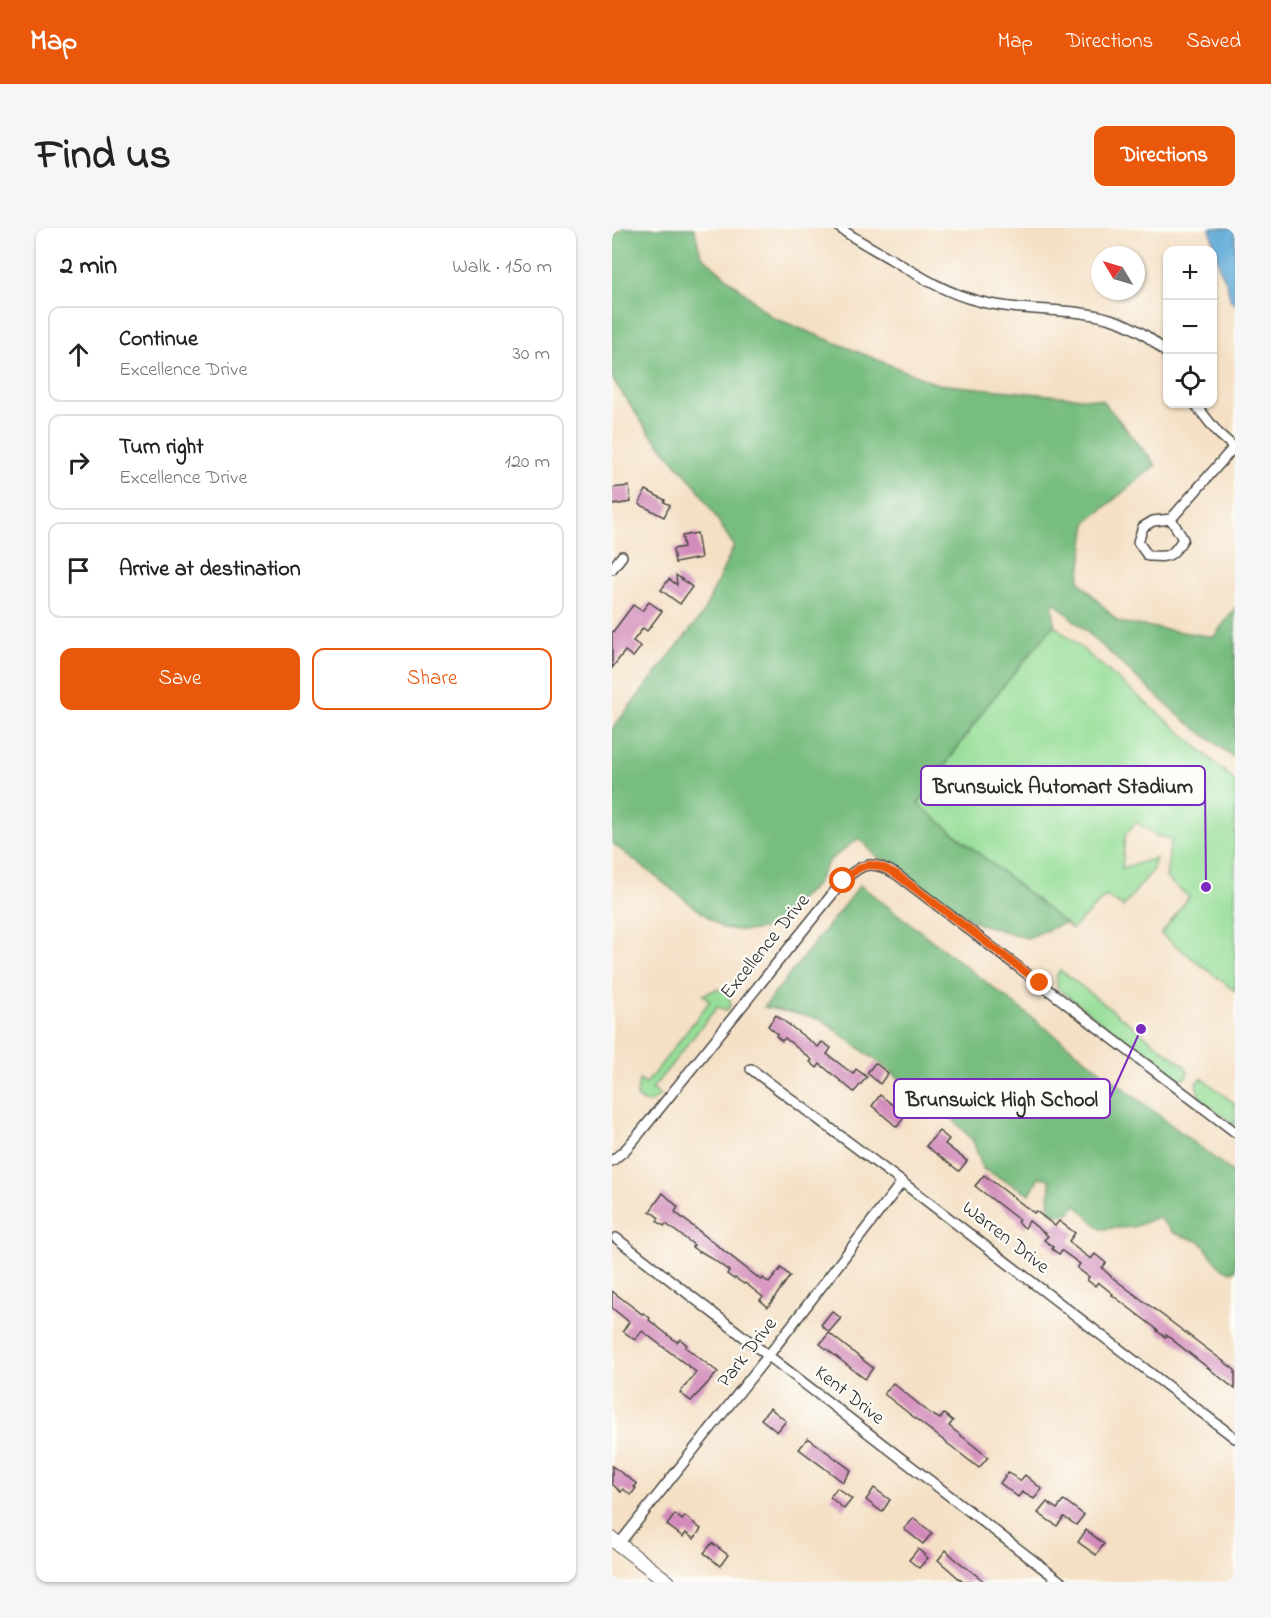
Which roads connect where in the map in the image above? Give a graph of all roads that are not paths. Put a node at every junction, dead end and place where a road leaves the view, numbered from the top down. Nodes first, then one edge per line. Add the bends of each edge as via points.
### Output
1 (840, 228) edge
2 (1163, 350) edge
3 (1198, 408) edge
4 (1234, 447) edge
5 (1171, 519) junction
6 (622, 556) dead end
7 (612, 569) edge
8 (751, 1069) dead end
9 (1235, 1132) edge
10 (612, 1161) edge
11 (902, 1182) junction
12 (616, 1238) dead end
13 (768, 1356) junction
14 (1235, 1438) edge
15 (615, 1542) edge
16 (668, 1582) edge
17 (1061, 1582) edge

1 - 2 street via 957,295 1002,306 1086,312 1113,318 1146,334
3 - 4 street
4 - 5 street
5 - 5 street via 1153,521 1143,527 1138,542 1148,556 1174,553 1183,540
6 - 7 street
8 - 11 street, Warren Drive
9 - 10 street, Excellence Drive via 896,874 874,864 854,870 843,881 639,1134
11 - 13 street, Park Drive
11 - 14 street, Warren Drive
12 - 13 street, Kent Drive
13 - 15 street, Park Drive
13 - 17 street, Kent Drive
15 - 16 street

